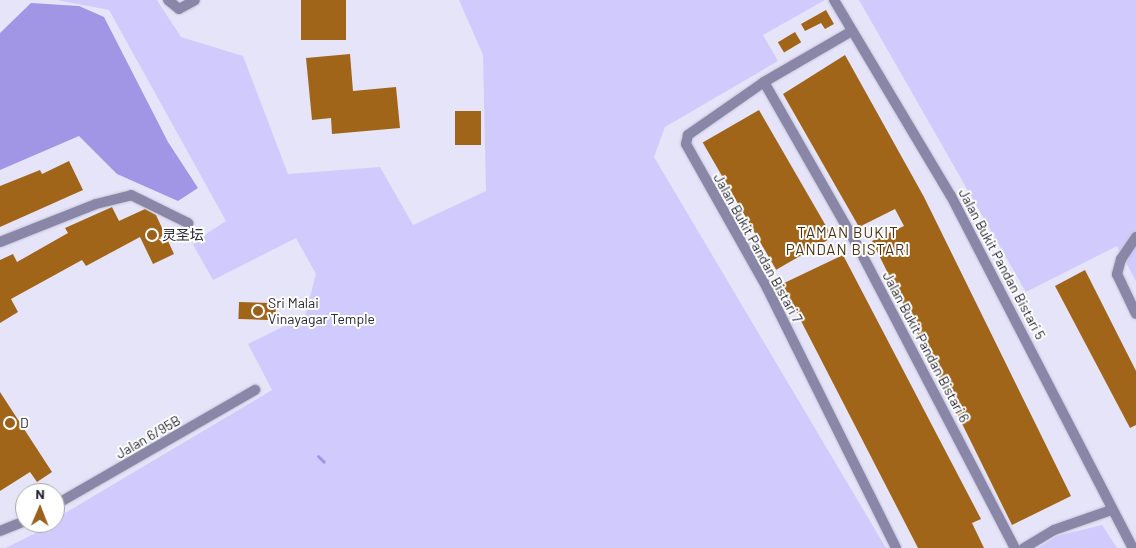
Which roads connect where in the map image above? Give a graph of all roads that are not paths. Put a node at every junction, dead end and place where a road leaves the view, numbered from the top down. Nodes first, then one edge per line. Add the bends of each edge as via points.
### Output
1 (168, 0) edge
2 (195, 0) edge
3 (834, 0) edge
4 (852, 31) junction
5 (764, 82) junction
6 (188, 223) dead end
7 (1136, 237) edge
8 (0, 242) edge
9 (1136, 314) edge
10 (254, 390) dead end
11 (65, 499) edge
12 (1110, 510) junction
13 (15, 525) edge
14 (0, 532) edge
15 (896, 548) edge
16 (1015, 548) edge
17 (1024, 548) edge
18 (1133, 548) edge

1 - 2 street via 179,10
3 - 4 street, Jalan Bukit Pandan Bistari 5
4 - 5 street, Jalan Bukit Pandan Bistari 7
4 - 12 street, Jalan Bukit Pandan Bistari 5 via 992,270
5 - 15 street, Jalan Bukit Pandan Bistari 7 via 688,135 687,148 766,288
5 - 16 street, Jalan Bukit Pandan Bistari 6 via 856,243
6 - 8 street via 131,195 96,204
7 - 9 street via 1121,259 1117,274
10 - 11 street, Jalan 6/95B
12 - 17 street via 1054,530
12 - 18 street, Jalan Bukit Pandan Bistari 5
13 - 14 street

